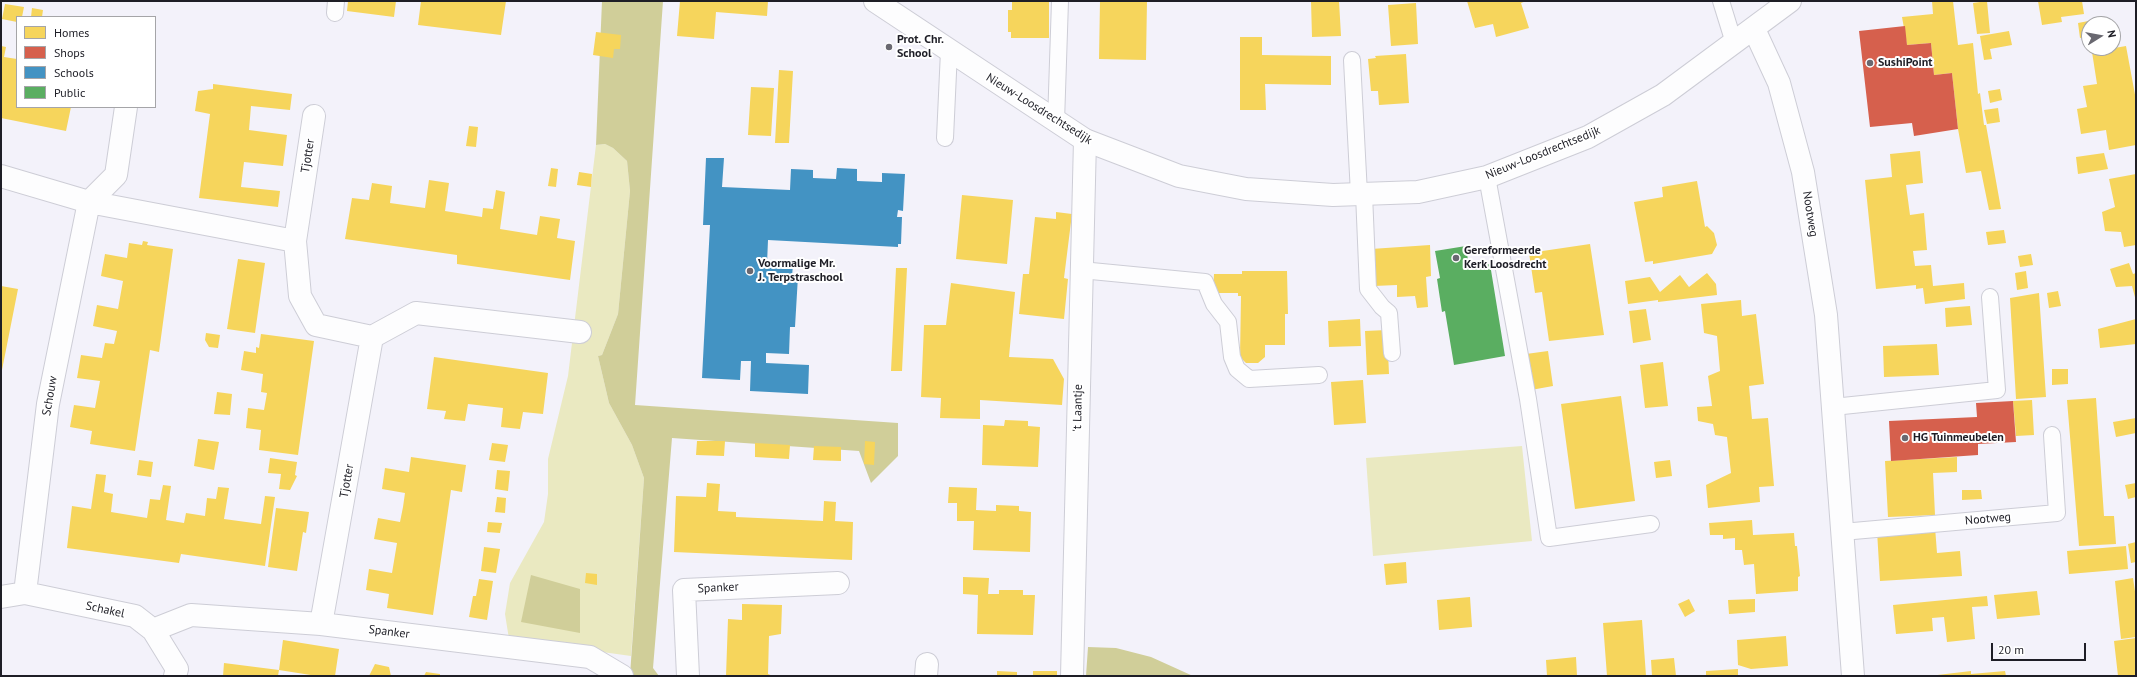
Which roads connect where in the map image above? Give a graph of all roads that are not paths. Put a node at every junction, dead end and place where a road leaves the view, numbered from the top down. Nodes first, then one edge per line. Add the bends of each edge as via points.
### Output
1 (875, 1) edge
2 (1060, 1) edge
3 (1721, 1) edge
4 (1787, 2) edge
5 (1754, 29) junction
6 (1734, 43) junction
7 (949, 51) junction
8 (1352, 60) dead end
9 (126, 108) edge
10 (314, 116) dead end
11 (1056, 122) junction
12 (945, 138) dead end
13 (1085, 140) junction
14 (1, 176) edge
15 (1487, 177) junction
16 (1362, 194) junction
17 (89, 202) junction
18 (295, 241) junction
19 (1082, 270) junction
20 (1990, 297) dead end
21 (580, 332) dead end
22 (372, 338) junction
23 (1392, 353) dead end
24 (1319, 375) dead end
25 (1833, 407) junction
26 (2052, 435) dead end
27 (1651, 524) dead end
28 (1842, 532) junction
29 (838, 583) dead end
30 (26, 592) junction
31 (1, 597) edge
32 (321, 624) junction
33 (153, 630) junction
34 (175, 676) edge
35 (622, 676) edge
36 (688, 676) edge
37 (1072, 676) edge
38 (1854, 676) edge

1 - 7 street, Nieuw-Loosdrechtsedijk
2 - 11 lane
3 - 6 lane
4 - 5 street, Nieuw-Loosdrechtsedijk
5 - 6 street, Nieuw-Loosdrechtsedijk
5 - 25 street, Nootweg via 1779,83 1803,172 1826,315
6 - 15 street, Nieuw-Loosdrechtsedijk via 1663,95 1588,137
7 - 11 street, Nieuw-Loosdrechtsedijk
7 - 12 lane
8 - 16 lane
9 - 17 street via 116,175
10 - 18 street, Tjotter
11 - 13 street, Nieuw-Loosdrechtsedijk
13 - 16 street, Nieuw-Loosdrechtsedijk via 1179,176 1246,189 1333,196
13 - 19 street, 't Laantje
14 - 17 street
15 - 16 street, Nieuw-Loosdrechtsedijk via 1418,192
15 - 27 lane via 1528,399 1549,538
16 - 23 lane via 1368,289 1389,313
17 - 18 street
17 - 30 street, Schouw via 48,404
18 - 22 street, Tjotter via 300,296 316,325
19 - 24 lane via 1205,282 1214,304 1228,322 1232,357 1237,369 1249,379
19 - 37 street, 't Laantje
20 - 25 lane via 1997,390
21 - 22 street via 416,313
22 - 32 street, Tjotter
25 - 28 street, Nootweg
26 - 28 lane, Nootweg via 2056,513
28 - 38 street, Nootweg
29 - 36 street, Spanker via 684,590
30 - 31 street, Schakel
30 - 33 street, Schakel via 135,616
32 - 33 street, Spanker via 190,615
32 - 35 street, Spanker via 590,657
33 - 34 street, Schakel via 176,670

